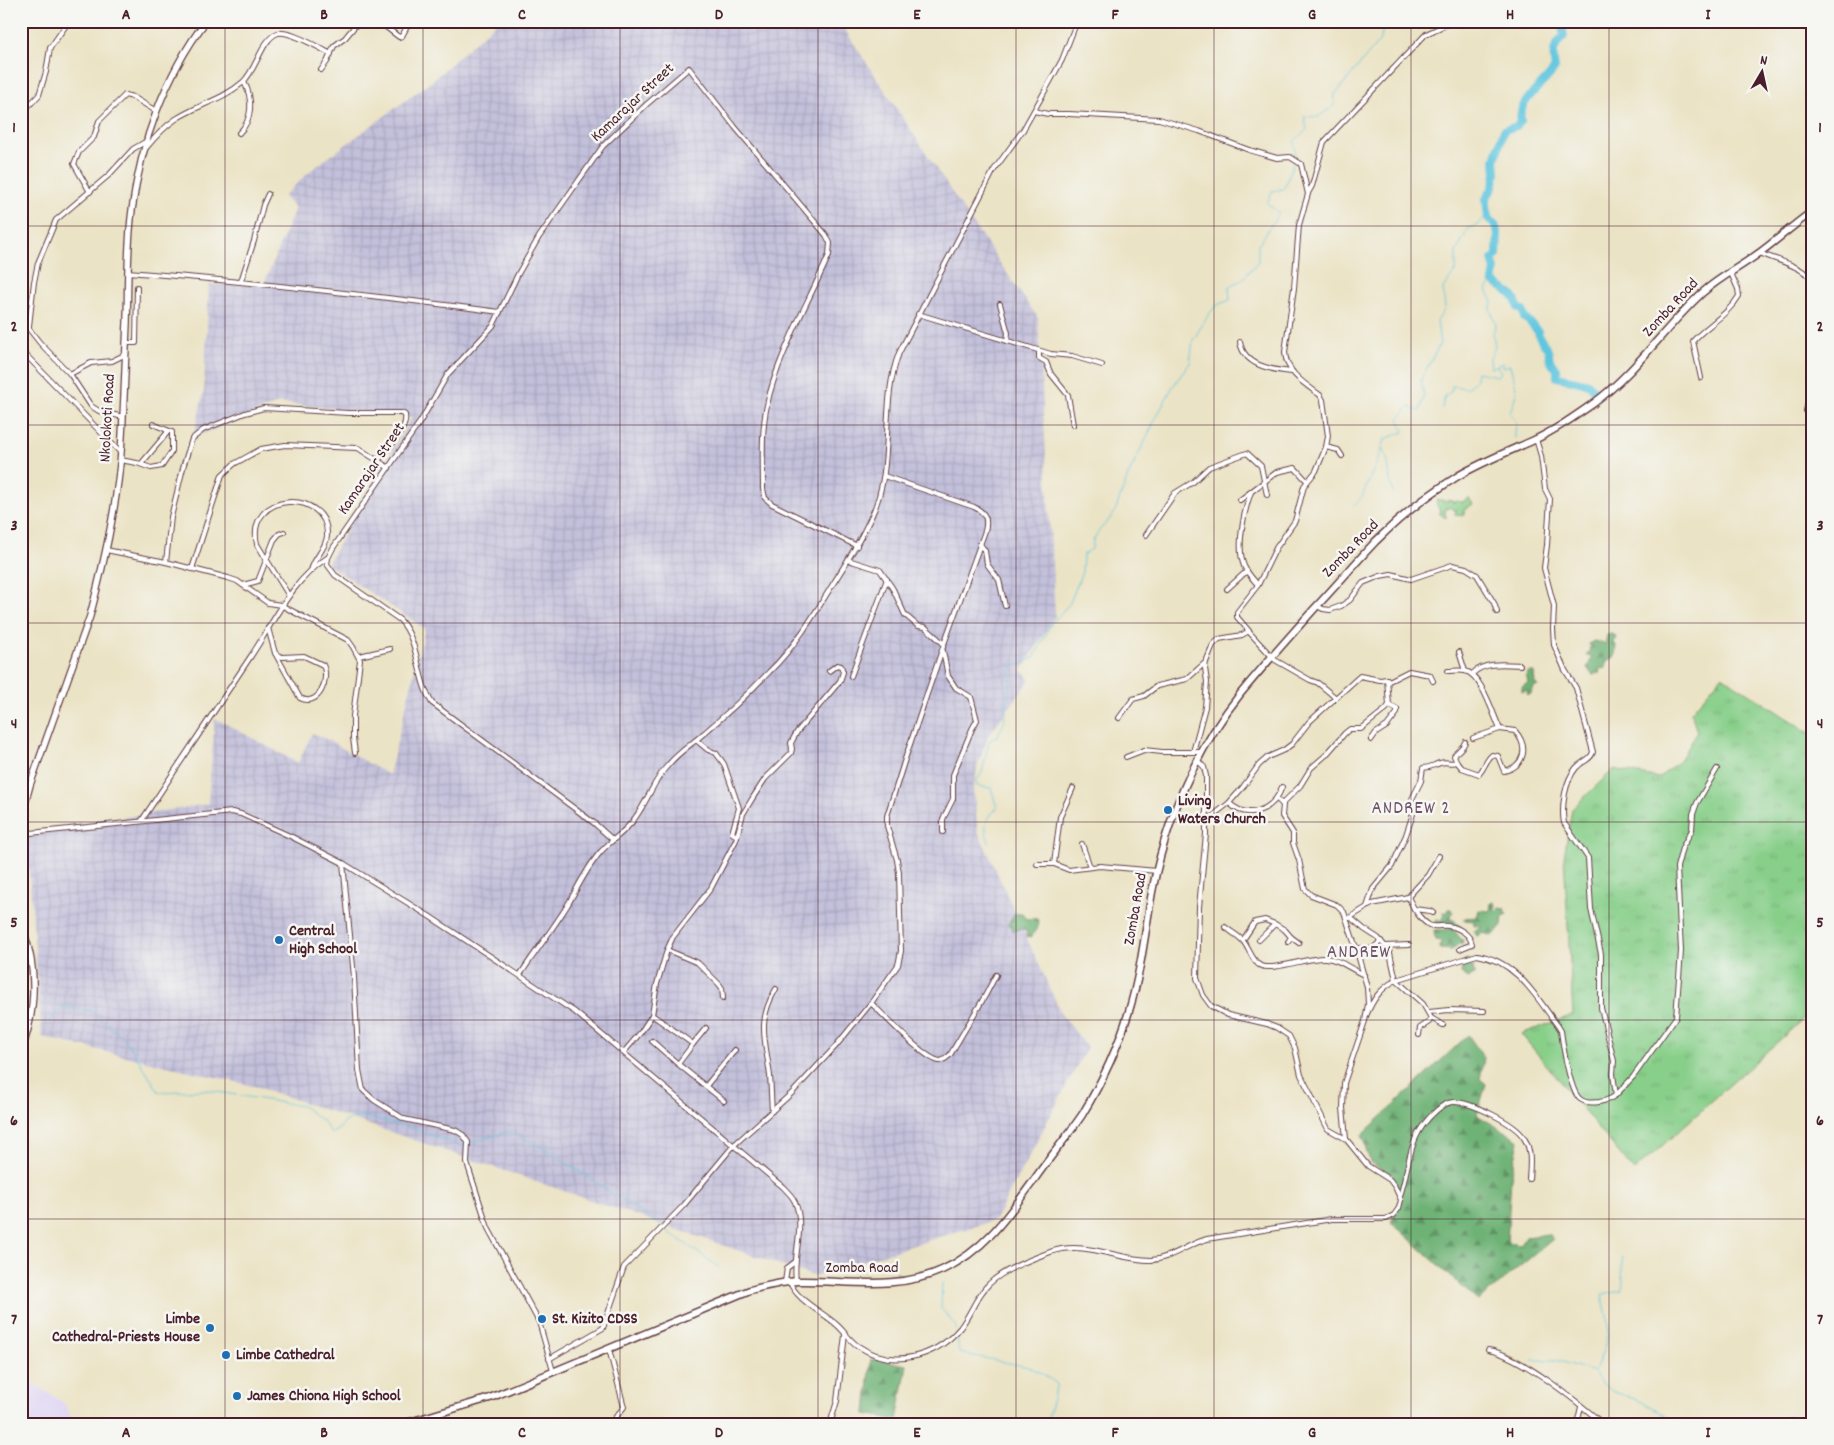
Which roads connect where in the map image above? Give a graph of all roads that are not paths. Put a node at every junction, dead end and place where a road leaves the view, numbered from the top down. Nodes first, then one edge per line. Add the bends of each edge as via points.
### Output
1 (68, 21) edge
2 (206, 21) edge
3 (360, 21) edge
4 (378, 21) edge
5 (410, 21) edge
6 (1077, 21) edge
7 (1454, 21) edge
8 (331, 54) junction
9 (321, 70) dead end
10 (244, 82) junction
11 (156, 111) junction
12 (1034, 111) junction
13 (21, 114) edge
14 (239, 133) dead end
15 (146, 142) junction
16 (143, 151) junction
17 (90, 192) junction
18 (268, 194) dead end
19 (1308, 194) junction
20 (1813, 210) edge
21 (1759, 253) junction
22 (1730, 271) junction
23 (128, 272) junction
24 (1813, 280) edge
25 (241, 281) junction
26 (137, 287) dead end
27 (1000, 304) dead end
28 (500, 312) junction
29 (918, 314) junction
30 (1813, 336) edge
31 (1008, 341) junction
32 (1240, 342) dead end
33 (126, 343) junction
34 (21, 350) edge
35 (1039, 351) junction
36 (126, 354) junction
37 (1102, 365) dead end
38 (1292, 372) junction
39 (70, 374) junction
40 (1701, 378) dead end
41 (123, 418) junction
42 (1813, 422) edge
43 (153, 424) dead end
44 (1073, 425) dead end
45 (167, 430) junction
46 (1536, 439) junction
47 (1326, 447) junction
48 (1342, 456) dead end
49 (120, 457) junction
50 (378, 461) junction
51 (141, 464) junction
52 (389, 468) junction
53 (884, 476) junction
54 (1307, 481) junction
55 (1264, 483) junction
56 (1251, 492) junction
57 (1267, 495) dead end
58 (1240, 500) dead end
59 (284, 532) dead end
60 (1146, 535) dead end
61 (980, 544) junction
62 (857, 546) junction
63 (106, 550) junction
64 (328, 558) junction
65 (266, 560) junction
66 (848, 560) junction
67 (166, 562) junction
68 (192, 568) junction
69 (311, 571) junction
70 (1247, 571) junction
71 (887, 579) junction
72 (243, 585) junction
73 (1258, 585) junction
74 (1227, 589) dead end
75 (290, 596) junction
76 (281, 605) junction
77 (1004, 606) dead end
78 (1317, 606) junction
79 (1497, 612) dead end
80 (268, 628) junction
81 (1248, 632) junction
82 (944, 644) junction
83 (390, 650) dead end
84 (1458, 652) dead end
85 (274, 653) junction
86 (359, 656) junction
87 (1270, 657) junction
88 (1206, 662) junction
89 (1520, 665) dead end
90 (829, 671) dead end
91 (1448, 671) dead end
92 (1466, 671) junction
93 (1472, 674) junction
94 (851, 676) dead end
95 (1387, 679) junction
96 (1433, 681) dead end
97 (1336, 698) junction
98 (1389, 705) junction
99 (1119, 718) dead end
100 (1500, 729) junction
101 (1473, 738) dead end
102 (696, 740) junction
103 (1371, 740) dead end
104 (1464, 742) dead end
105 (1193, 752) junction
106 (1202, 752) junction
107 (355, 753) dead end
108 (1126, 757) dead end
109 (1197, 760) junction
110 (1457, 762) junction
111 (1717, 769) dead end
112 (1282, 787) dead end
113 (1074, 788) dead end
114 (1277, 799) junction
115 (1229, 803) junction
116 (1282, 804) junction
117 (21, 818) edge
118 (142, 820) junction
119 (1206, 821) junction
120 (943, 832) dead end
121 (21, 834) edge
122 (737, 836) junction
123 (613, 840) junction
124 (1082, 844) dead end
125 (1439, 856) dead end
126 (343, 863) junction
127 (1038, 864) dead end
128 (1054, 864) junction
129 (1090, 867) junction
130 (1157, 871) junction
131 (1408, 897) junction
132 (1367, 907) junction
133 (1414, 909) junction
134 (1433, 913) dead end
135 (1349, 918) junction
136 (21, 923) edge
137 (1275, 924) junction
138 (1225, 927) dead end
139 (1291, 937) junction
140 (1243, 940) junction
141 (1259, 940) dead end
142 (1381, 941) junction
143 (1288, 942) dead end
144 (1299, 943) dead end
145 (1409, 945) dead end
146 (1386, 946) junction
147 (1356, 948) junction
148 (1460, 949) dead end
149 (667, 950) junction
150 (1364, 974) junction
151 (520, 975) junction
152 (996, 975) dead end
153 (1396, 980) junction
154 (776, 989) dead end
155 (723, 998) dead end
156 (871, 1003) junction
157 (1484, 1011) dead end
158 (1429, 1012) junction
159 (652, 1015) junction
160 (1366, 1016) junction
161 (1431, 1018) junction
162 (1443, 1025) dead end
163 (706, 1028) dead end
164 (1419, 1035) dead end
165 (652, 1041) dead end
166 (693, 1044) junction
167 (735, 1050) dead end
168 (21, 1052) edge
169 (624, 1052) junction
170 (678, 1064) junction
171 (706, 1086) junction
172 (1616, 1095) junction
173 (724, 1101) dead end
174 (772, 1111) junction
175 (1346, 1139) junction
176 (734, 1145) junction
177 (1529, 1179) dead end
178 (1400, 1196) junction
179 (795, 1262) junction
180 (791, 1282) junction
181 (845, 1335) junction
182 (608, 1348) junction
183 (1488, 1350) dead end
184 (549, 1359) junction
185 (553, 1371) junction
186 (1581, 1407) junction
187 (403, 1424) edge
188 (610, 1424) edge
189 (830, 1424) edge
190 (1578, 1424) edge
191 (1603, 1424) edge

1 - 13 street via 50,48 39,95
2 - 11 main road, Nkolokoti Road via 174,72
3 - 8 street via 337,43
4 - 5 street via 399,37
6 - 12 street via 1062,60
7 - 19 street via 1426,34 1324,142
8 - 9 street
8 - 10 street via 280,32 265,47
10 - 14 street via 250,114
10 - 16 street via 209,104 176,119
11 - 15 main road, Nkolokoti Road
11 - 17 street via 125,95 99,122 94,137 77,155 74,164
12 - 19 street via 1159,119 1277,158 1290,157 1302,166
12 - 29 street via 994,170
15 - 16 main road, Nkolokoti Road
15 - 17 street via 133,149
16 - 23 main road, Nkolokoti Road via 132,211
17 - 39 street via 52,227 36,271 28,326 40,344
18 - 25 street
19 - 38 street via 1299,225 1285,352 1285,360
20 - 21 highway, Zomba Road
21 - 22 highway, Zomba Road
21 - 24 street via 1790,265
22 - 40 street via 1739,296 1693,341
22 - 46 highway, Zomba Road via 1701,294 1612,389
23 - 25 street
23 - 33 main road, Nkolokoti Road
25 - 28 street
26 - 33 street via 136,343
27 - 31 street
28 - 52 street, Kamarajar Street via 493,326 448,374
28 - 62 street, Kamarajar Street via 537,241 603,146 689,68 830,243 829,256 771,390 764,424 763,490 765,498 772,504
29 - 31 street
29 - 53 street via 895,364 891,383
30 - 42 street via 1811,388 1806,411
31 - 35 street
32 - 38 street via 1241,350 1257,365
33 - 36 main road, Nkolokoti Road
34 - 49 street
35 - 37 street
35 - 44 street via 1039,358 1046,362 1068,395
36 - 39 street via 112,361 91,363
36 - 41 main road, Nkolokoti Road
38 - 47 street via 1323,400 1328,436
39 - 41 street via 94,409
41 - 49 main road, Nkolokoti Road
43 - 45 street
45 - 51 street via 164,439
45 - 51 street via 172,432 172,451 165,464 159,468
46 - 78 highway, Zomba Road via 1484,461 1406,514 1376,541
46 - 172 street via 1545,489 1550,499 1544,568 1554,606 1554,645 1576,688 1593,752 1570,778 1563,817 1588,858 1590,909 1601,954 1601,1008 1614,1061
47 - 48 street via 1338,450
47 - 54 street via 1316,471
49 - 51 street
49 - 63 main road, Nkolokoti Road
50 - 52 street
50 - 67 street via 395,442 405,423 405,414 264,408 203,430 192,439 184,462 171,517
50 - 68 street via 358,448 296,445 267,448 241,460 225,471 219,481
52 - 64 street, Kamarajar Street
53 - 61 street via 985,513 987,524
53 - 62 street via 877,504
54 - 55 street via 1293,468 1278,472
54 - 73 street via 1295,522 1276,548
55 - 56 street
55 - 57 street
55 - 60 street via 1261,466 1247,453 1209,467 1170,498
56 - 58 street
56 - 70 street via 1240,548
59 - 65 street via 274,540
61 - 77 street via 987,564 999,580
61 - 82 street
62 - 66 street
63 - 67 street
63 - 117 main road, Nkolokoti Road via 90,616 32,778
64 - 69 street, Kamarajar Street
64 - 123 street via 327,564 335,575 405,625 426,694 432,703
65 - 69 street via 255,536 263,513 280,503 307,505 319,513 327,536
65 - 72 street via 258,581
65 - 75 street
66 - 71 street via 880,570
66 - 102 street via 785,654
67 - 68 street
68 - 72 street
69 - 75 street
70 - 73 street
70 - 74 street
71 - 82 street via 906,615
71 - 94 street
72 - 76 street via 268,603
73 - 81 street via 1237,614
75 - 76 street
76 - 80 street
76 - 86 street via 348,640
78 - 79 street via 1330,610 1341,606 1363,583 1380,576 1391,574 1412,579 1454,565 1477,574
78 - 87 highway, Zomba Road
80 - 85 street
80 - 118 street
81 - 87 street
81 - 88 street via 1216,641
82 - 120 street via 948,676 956,688 971,697 977,720 954,776 953,798 943,819
82 - 156 street via 887,816 898,866 900,959
83 - 86 street
84 - 92 street
85 - 85 street via 282,657 304,656 323,665 323,689 316,699 307,701 300,698
86 - 107 street via 352,728
87 - 97 street via 1318,683
87 - 106 highway, Zomba Road via 1229,709
88 - 99 street via 1186,679 1157,686 1144,696 1133,699
88 - 105 street via 1206,704
89 - 93 street via 1489,665 1479,667
90 - 122 street via 841,666 840,681 797,732 791,743 791,753 752,799 743,814
91 - 92 street
92 - 93 street
93 - 100 street via 1479,682
95 - 96 street via 1393,680 1412,671 1430,675
95 - 97 street via 1360,676
95 - 98 street
97 - 115 street via 1309,722 1292,744 1268,756
98 - 103 street via 1398,712
98 - 116 street via 1361,729 1350,729 1345,733
100 - 101 street
100 - 110 street via 1515,731 1523,747 1522,760 1513,769 1504,771 1498,756 1492,755 1479,774 1462,768
102 - 122 street via 724,764 739,808 732,832
102 - 123 street via 664,769 636,818
104 - 110 street via 1454,756
105 - 106 street
105 - 108 street via 1144,750
106 - 109 highway, Zomba Road
109 - 119 street via 1206,771
109 - 130 highway, Zomba Road via 1173,817
110 - 132 street via 1423,768 1412,799 1413,814 1406,835
111 - 172 street via 1697,803 1692,830 1676,867 1682,951 1676,1017
112 - 114 street
113 - 128 street via 1060,817
114 - 115 street via 1255,812 1237,810
114 - 116 street
115 - 119 street
116 - 135 street via 1283,819 1293,834 1305,889 1311,895 1337,905
118 - 121 street
118 - 126 street via 237,813
119 - 175 street via 1197,978 1203,995 1211,1006 1228,1015 1267,1024 1289,1036 1301,1075 1325,1126
122 - 149 street via 711,888 673,937
123 - 151 street via 588,868 566,908
124 - 129 street
125 - 131 street via 1428,875
126 - 151 street
126 - 184 street via 363,1090 404,1119 455,1130 468,1142 467,1163 488,1228 538,1322
127 - 128 street
128 - 129 street via 1069,870
129 - 130 street
130 - 180 highway, Zomba Road via 1133,996 1106,1071 1080,1118 993,1234 967,1256 923,1278 881,1284
131 - 132 street
131 - 133 street
132 - 135 street
133 - 134 street
133 - 148 street via 1428,924 1450,926 1468,936 1472,944
135 - 142 street
135 - 147 street
136 - 168 main road via 31,959 34,986 28,1030
137 - 139 street
137 - 140 street via 1264,920 1255,922
137 - 141 street
138 - 140 street
139 - 143 street
139 - 144 street
140 - 150 street via 1262,966 1328,958
142 - 146 street
142 - 147 street via 1372,949
145 - 146 street
146 - 153 street
147 - 150 street
149 - 155 street via 698,964 722,988
149 - 159 street
150 - 160 street via 1368,993
151 - 169 street via 575,1012
152 - 156 street via 950,1055 942,1061 909,1040
153 - 158 street
153 - 160 street via 1376,995
153 - 172 street via 1477,955 1499,963 1525,981 1560,1029 1573,1089 1579,1098 1594,1103
154 - 174 street via 769,1000 764,1024
156 - 174 street via 835,1047
157 - 158 street
158 - 161 street
159 - 166 street
159 - 169 street
160 - 175 street via 1344,1082
161 - 162 street
161 - 164 street via 1420,1028
163 - 166 street
165 - 170 street
166 - 170 street
167 - 171 street
169 - 176 street
170 - 171 street
171 - 173 street
174 - 176 street
175 - 178 street via 1368,1166 1390,1180
176 - 179 street via 795,1201 800,1235
176 - 184 street via 665,1226 624,1267 603,1328
177 - 178 street via 1530,1162 1524,1136 1484,1111 1452,1102 1436,1111 1417,1134
178 - 181 street via 1397,1211 1386,1219 1332,1219 1207,1239 1158,1259 1078,1248 1055,1251 990,1283 958,1330 941,1345 919,1356 893,1359 880,1356 860,1347
179 - 180 street
179 - 180 street via 787,1268
180 - 181 street via 798,1294 836,1323
180 - 182 highway, Zomba Road via 750,1290
181 - 189 street via 837,1401
182 - 185 highway, Zomba Road
182 - 188 street via 624,1404
183 - 186 street via 1515,1360
184 - 185 street
185 - 187 highway, Zomba Road via 490,1398
186 - 190 street
186 - 191 street

